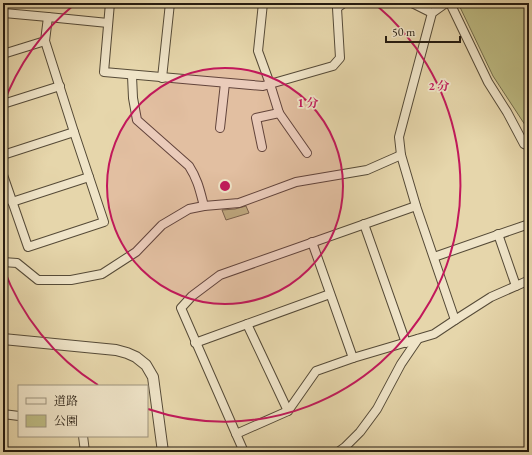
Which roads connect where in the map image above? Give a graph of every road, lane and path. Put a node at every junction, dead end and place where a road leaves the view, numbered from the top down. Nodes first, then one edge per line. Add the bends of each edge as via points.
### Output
1 (110, 3) edge
2 (170, 3) edge
3 (263, 3) edge
4 (344, 3) edge
5 (412, 3) edge
6 (446, 3) edge
7 (450, 3) edge
8 (432, 13) junction
9 (3, 14) edge
10 (48, 17) junction
11 (108, 23) junction
12 (45, 41) junction
13 (3, 54) edge
14 (132, 76) junction
15 (162, 78) junction
16 (225, 83) junction
17 (270, 84) junction
18 (60, 86) junction
19 (3, 104) edge
20 (279, 113) junction
21 (220, 128) dead end
22 (74, 132) junction
23 (529, 146) edge
24 (262, 147) dead end
25 (307, 153) dead end
26 (3, 155) edge
27 (401, 155) junction
28 (3, 175) edge
29 (89, 177) junction
30 (12, 202) junction
31 (204, 206) junction
32 (416, 206) junction
33 (364, 224) junction
34 (529, 224) edge
35 (498, 234) junction
36 (312, 242) junction
37 (434, 257) junction
38 (3, 262) edge
39 (529, 281) edge
40 (516, 286) junction
41 (330, 294) junction
42 (454, 320) junction
43 (247, 324) junction
44 (3, 339) edge
45 (418, 339) junction
46 (196, 342) junction
47 (406, 343) junction
48 (353, 358) junction
49 (288, 411) junction
50 (3, 414) edge
51 (18, 416) edge
52 (236, 434) junction
53 (83, 437) edge
54 (85, 452) edge
55 (163, 452) edge
56 (244, 452) edge
57 (338, 452) edge

1 - 11 street
2 - 15 street
3 - 17 street via 258,51
4 - 17 street via 337,8 340,58 333,66
5 - 8 street
6 - 8 street
7 - 23 street via 488,82 524,144
8 - 27 street via 400,137
9 - 10 street
10 - 11 street
10 - 12 street
11 - 14 street via 104,72
12 - 13 street
12 - 18 street
14 - 15 street
14 - 31 street via 137,120 189,166 195,175
15 - 16 street
16 - 17 street via 263,86
16 - 21 street
17 - 20 street
18 - 19 street
18 - 22 street
20 - 24 street via 256,118
20 - 25 street
22 - 26 street
22 - 29 street
27 - 31 street via 367,170 296,182 239,203
27 - 32 street
28 - 30 street
29 - 30 street
29 - 30 street via 104,222 28,247
31 - 38 street via 189,209 162,225 136,252 102,274 71,280 38,280 17,263
32 - 33 street
32 - 37 street
33 - 36 street
33 - 47 street
34 - 35 street
35 - 37 street
35 - 40 street
36 - 41 street
36 - 46 street via 220,275 192,296 181,308
37 - 42 street
39 - 40 street
40 - 42 street via 491,297
41 - 43 street
41 - 48 street
42 - 45 street via 434,334
43 - 46 street
43 - 49 street
44 - 55 street via 116,350 136,356 146,365 152,377
45 - 47 street
45 - 57 street via 401,364 377,409 360,432
46 - 52 street
47 - 48 street
48 - 49 street via 316,371
49 - 52 street
50 - 51 street
52 - 56 street
53 - 54 street

